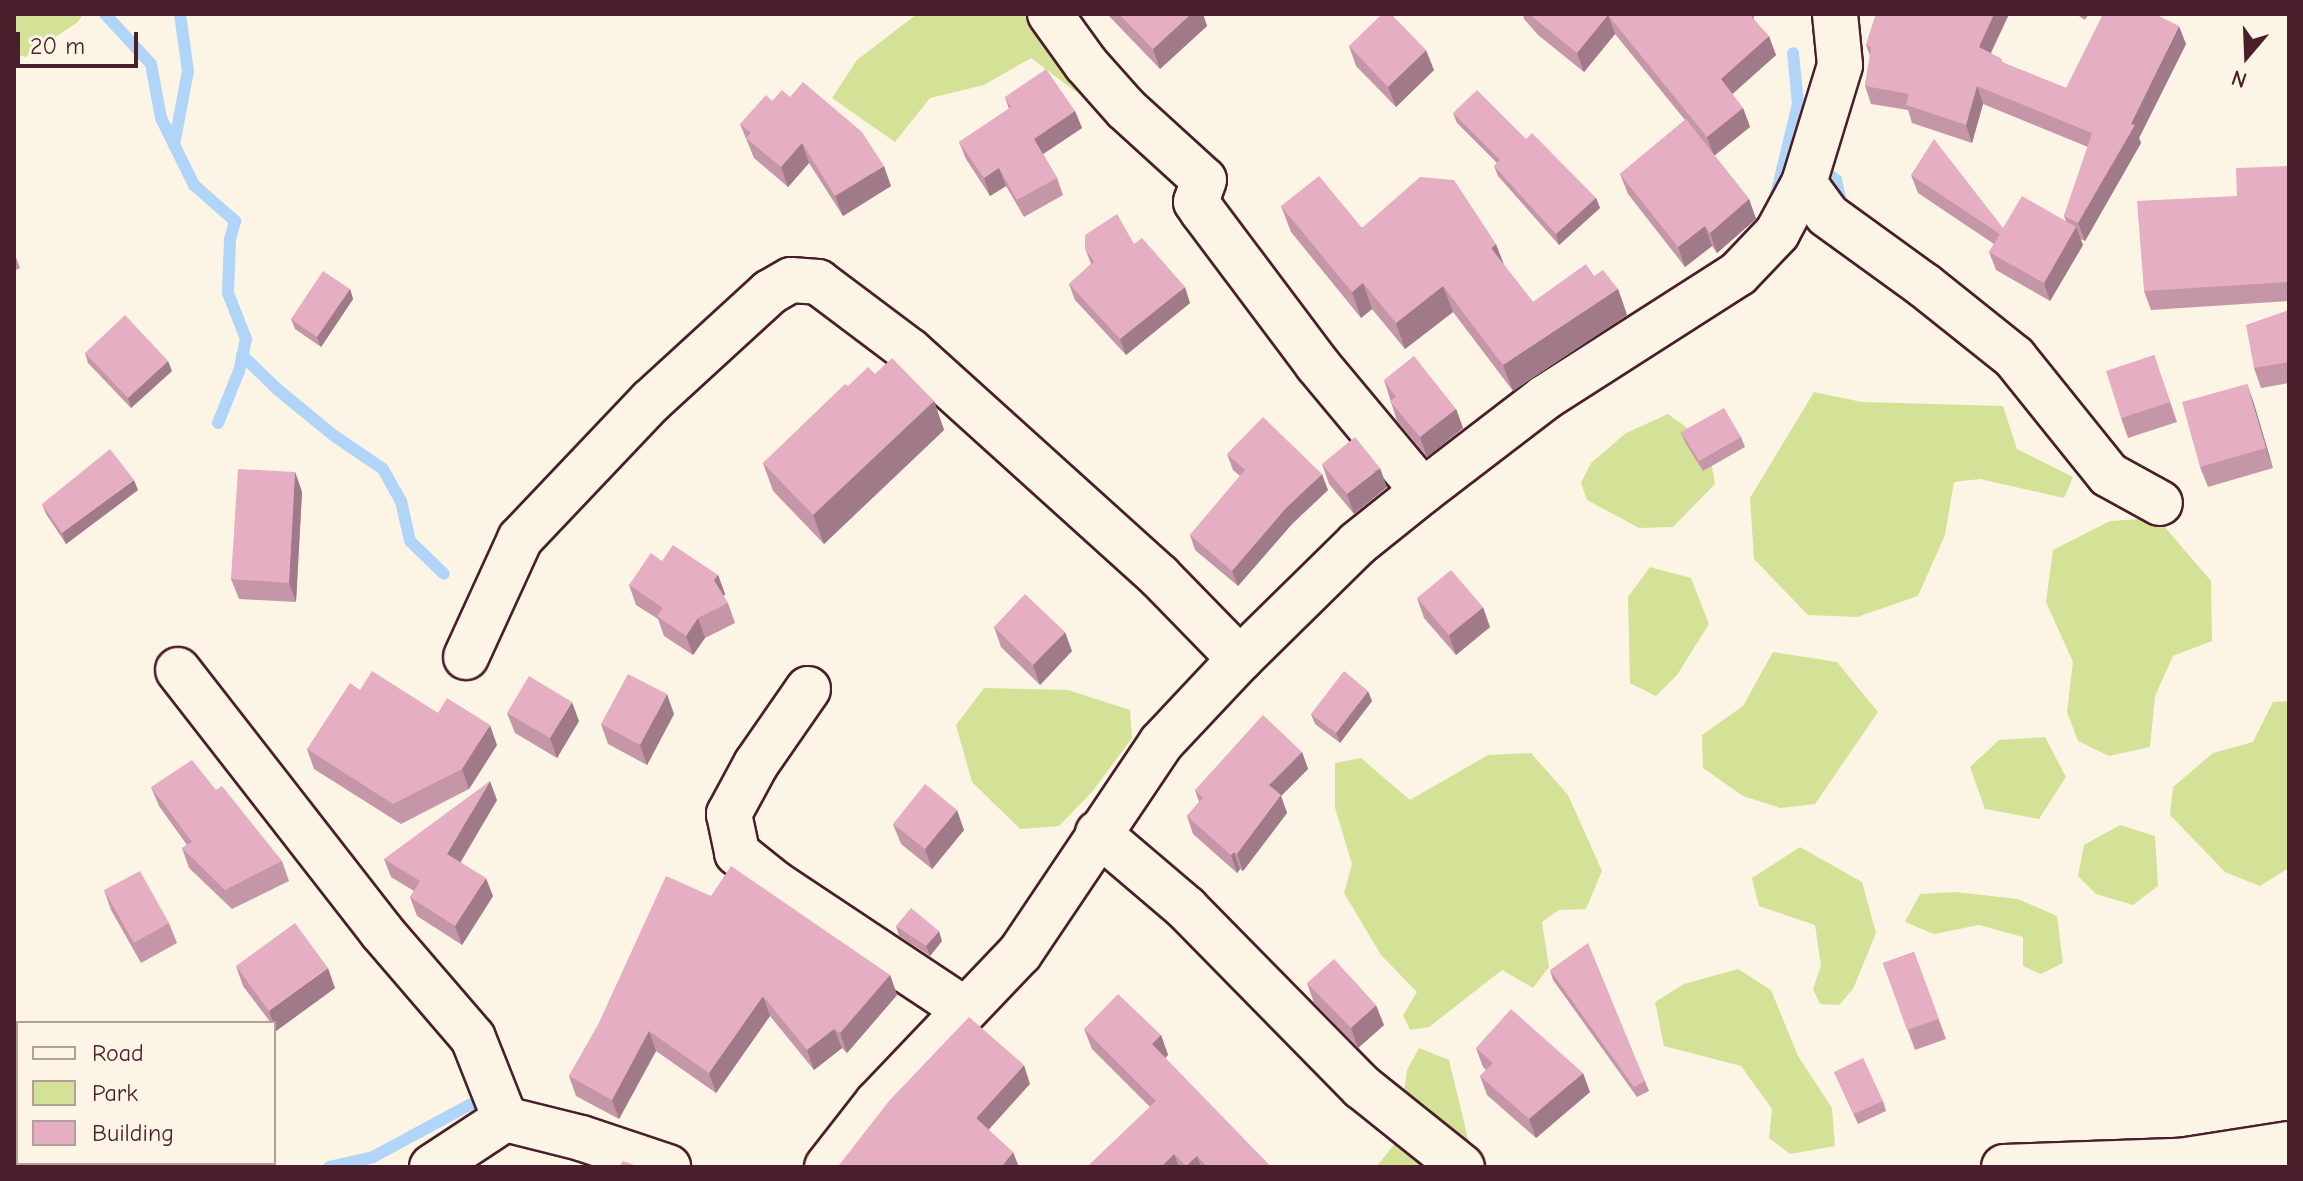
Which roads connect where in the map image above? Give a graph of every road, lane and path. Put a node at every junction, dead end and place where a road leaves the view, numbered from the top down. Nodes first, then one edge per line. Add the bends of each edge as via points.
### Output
1 (1050, 14) edge
2 (1835, 14) edge
3 (1804, 183) junction
4 (1423, 491) junction
5 (2160, 503) dead end
6 (466, 657) dead end
7 (1240, 659) junction
8 (178, 670) dead end
9 (808, 689) dead end
10 (1098, 833) junction
11 (964, 1009) junction
12 (505, 1119) junction
13 (2289, 1144) edge
14 (432, 1167) edge
15 (668, 1167) edge
16 (827, 1167) edge
17 (1462, 1167) edge
18 (2004, 1167) edge

1 - 4 street via 1126,109 1204,180 1196,202 1203,212 1317,364
2 - 3 street via 1840,65
3 - 4 street via 1777,233 1738,274 1544,398
3 - 5 street via 1827,215 2014,357 2109,475
4 - 7 street via 1358,543
6 - 7 street via 520,539 651,401 770,292 791,280 818,282 910,351 1159,576
7 - 10 street via 1161,743
8 - 12 street via 381,931 473,1038
9 - 11 street via 729,814 737,853
10 - 11 street via 1020,953
10 - 17 street via 1186,908 1362,1087
11 - 16 street via 877,1103
12 - 14 street
12 - 15 street
13 - 18 street via 2180,1161

